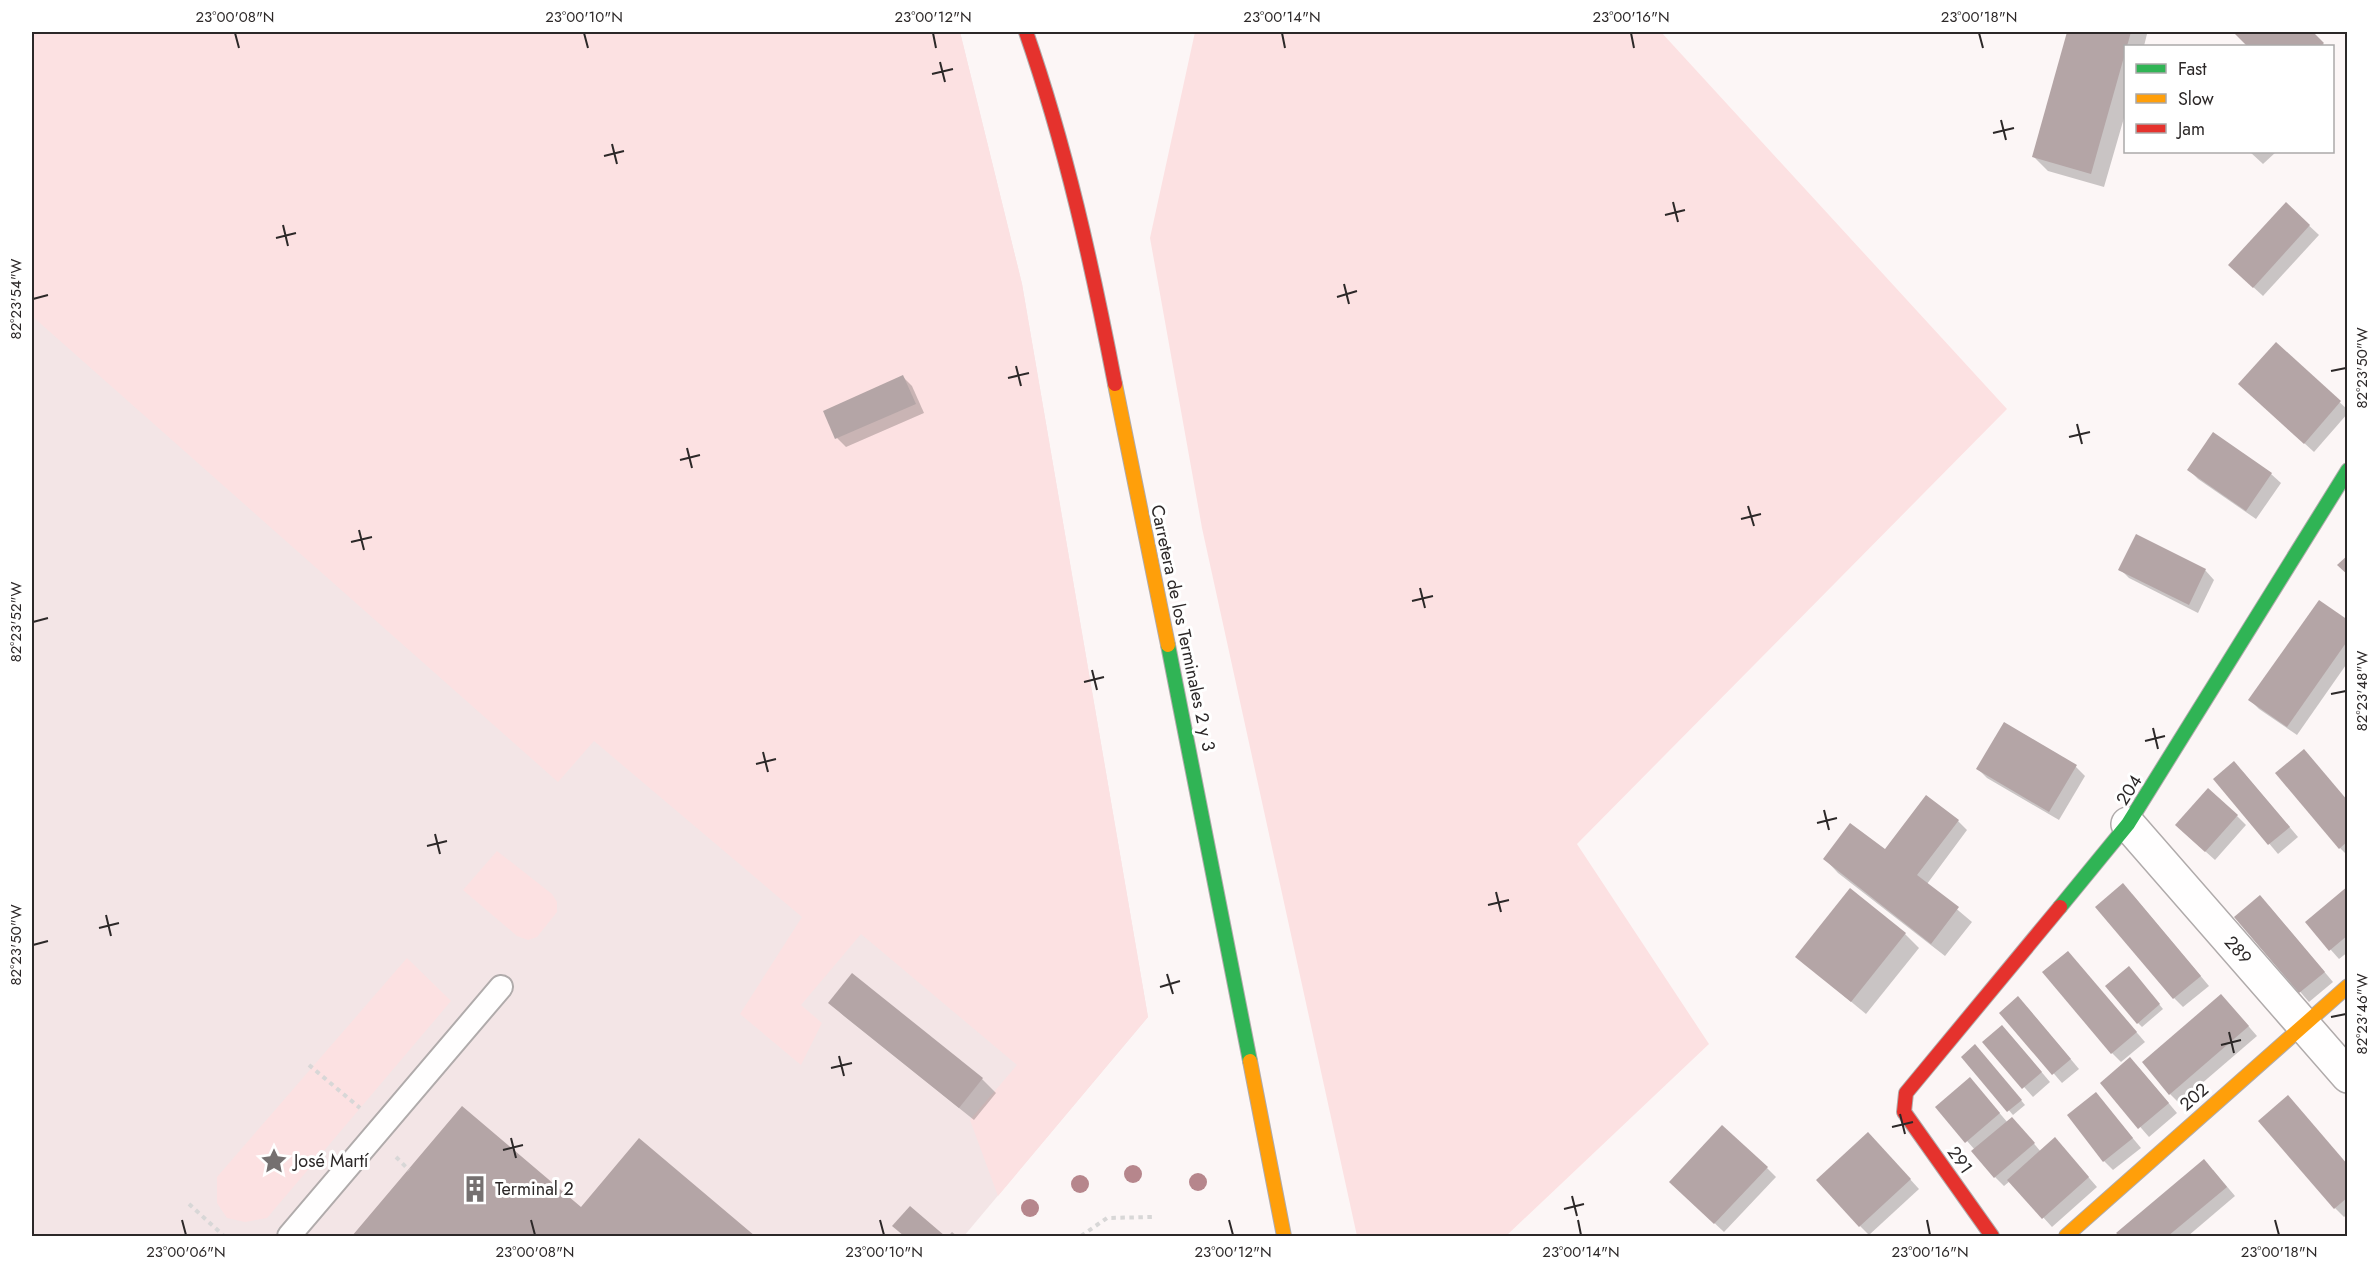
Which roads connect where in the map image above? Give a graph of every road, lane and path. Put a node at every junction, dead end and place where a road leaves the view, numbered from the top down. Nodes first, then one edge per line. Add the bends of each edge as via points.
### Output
1 (1026, 32) edge
2 (2348, 470) edge
3 (2128, 825) junction
4 (2348, 986) edge
5 (501, 987) dead end
6 (2303, 1025) junction
7 (2348, 1076) edge
8 (1904, 1102) joint
9 (189, 1204) dead end
10 (1152, 1217) dead end
11 (224, 1236) edge
12 (289, 1236) edge
13 (1081, 1236) edge
14 (1284, 1236) edge
15 (1992, 1236) edge
16 (2067, 1236) edge

1 - 14 street, Carretera de los Terminales 2 y 3 via 1046,84 1078,209 1204,818
2 - 3 street, 204
3 - 6 street, 289
3 - 8 street, 204 via 1906,1093
4 - 6 street, 202
5 - 12 lane
6 - 7 street, 289
6 - 16 street, 202
8 - 15 street, 291 via 1904,1112
9 - 11 path
10 - 13 path via 1107,1218

